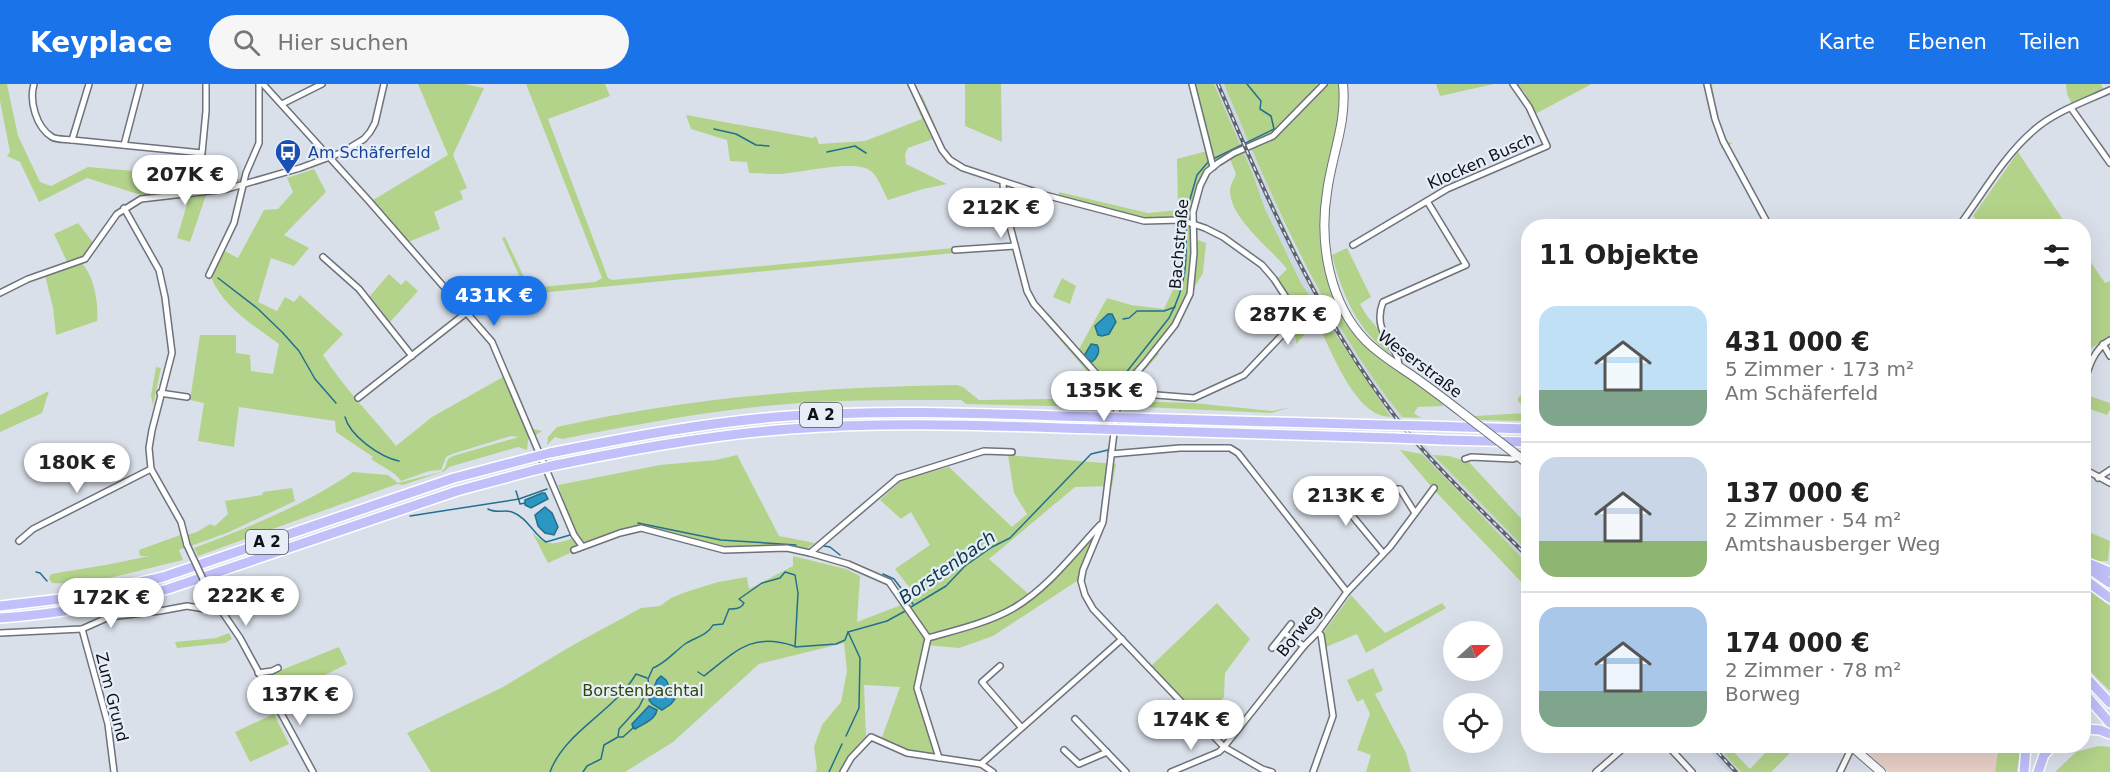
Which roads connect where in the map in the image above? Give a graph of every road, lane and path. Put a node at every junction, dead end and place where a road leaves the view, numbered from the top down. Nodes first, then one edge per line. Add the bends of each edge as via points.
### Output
1 (34, 84) edge
2 (89, 84) edge
3 (140, 84) edge
4 (206, 84) edge
5 (261, 84) edge
6 (322, 84) edge
7 (384, 84) edge
8 (911, 84) edge
9 (1192, 84) edge
10 (1324, 84) edge
11 (1343, 84) edge
12 (1513, 84) edge
13 (1707, 84) edge
14 (2110, 90) edge
15 (282, 104) junction
16 (2071, 108) junction
17 (72, 140) junction
18 (124, 145) junction
19 (330, 158) junction
20 (1211, 162) junction
21 (2110, 163) edge
22 (1003, 182) junction
23 (243, 185) junction
24 (1427, 201) junction
25 (124, 208) junction
26 (1764, 219) edge
27 (1964, 219) edge
28 (1191, 223) junction
29 (1353, 245) dead end
30 (1015, 246) junction
31 (955, 250) dead end
32 (323, 257) dead end
33 (209, 275) dead end
34 (528, 292) dead end
35 (0, 293) edge
36 (465, 313) junction
37 (2110, 340) edge
38 (2103, 344) junction
39 (412, 356) junction
40 (2110, 356) edge
41 (2091, 362) edge
42 (1398, 366) junction
43 (1118, 392) junction
44 (160, 393) junction
45 (187, 397) dead end
46 (358, 398) dead end
47 (1521, 429) edge
48 (1521, 442) edge
49 (1012, 452) dead end
50 (1111, 454) junction
51 (1516, 454) junction
52 (1521, 458) edge
53 (1465, 459) dead end
54 (151, 469) junction
55 (2110, 470) edge
56 (2091, 474) edge
57 (2098, 478) junction
58 (2110, 483) edge
59 (1323, 488) dead end
60 (1332, 488) junction
61 (1434, 488) dead end
62 (1415, 513) junction
63 (1103, 522) junction
64 (19, 541) dead end
65 (582, 546) junction
66 (574, 550) dead end
67 (810, 553) junction
68 (1383, 554) junction
69 (2091, 566) edge
70 (2091, 569) edge
71 (2110, 572) edge
72 (2110, 583) edge
73 (2091, 584) edge
74 (1347, 592) junction
75 (2110, 598) edge
76 (215, 602) junction
77 (0, 606) edge
78 (0, 618) edge
79 (1291, 624) dead end
80 (82, 629) junction
81 (1318, 632) junction
82 (0, 633) edge
83 (1284, 633) junction
84 (928, 638) junction
85 (1122, 639) junction
86 (1304, 646) junction
87 (1272, 648) dead end
88 (1000, 666) dead end
89 (278, 668) dead end
90 (258, 673) junction
91 (2091, 683) edge
92 (2091, 701) edge
93 (2110, 703) edge
94 (1075, 719) dead end
95 (2110, 723) edge
96 (1022, 727) junction
97 (2091, 729) edge
98 (2110, 734) edge
99 (1224, 747) junction
100 (1064, 750) dead end
101 (1107, 752) junction
102 (1618, 753) edge
103 (1674, 753) edge
104 (1848, 753) edge
105 (1859, 753) edge
106 (2025, 753) edge
107 (2046, 753) edge
108 (939, 758) junction
109 (981, 764) junction
110 (114, 772) edge
111 (313, 772) edge
112 (843, 772) edge
113 (993, 772) edge
114 (1126, 772) edge
115 (1171, 772) edge
116 (1272, 772) edge
117 (1313, 772) edge
118 (1596, 772) edge
119 (1692, 772) edge
120 (1840, 772) edge
121 (1881, 772) edge
122 (2024, 772) edge
123 (2038, 772) edge

1 - 17 street via 32,93 39,125 54,138
2 - 17 street
3 - 18 street
4 - 18 street via 202,153
5 - 15 street
5 - 23 street via 259,143
6 - 15 street
7 - 19 street via 370,132 353,147
8 - 22 street via 950,160
9 - 20 street
10 - 20 street, Bachstraße via 1273,136
11 - 42 street, Weserstraße via 1344,116 1324,219 1328,265 1336,291 1359,333
12 - 24 street, Klocken Busch via 1529,106 1547,146
13 - 26 street via 1723,141
14 - 16 street
15 - 19 street
16 - 21 street
16 - 27 street via 2032,132
17 - 18 street
19 - 23 street
19 - 36 street
20 - 28 street, Bachstraße
22 - 28 street via 1144,221
22 - 30 street
23 - 25 street via 141,199
23 - 33 street via 234,223
24 - 29 street, Klocken Busch
24 - 42 street, Klocken Busch via 1466,265 1383,302 1379,322 1399,359
25 - 35 street via 85,259
25 - 44 street via 159,270 165,297 172,353
28 - 43 street, Bachstraße via 1194,253 1190,294 1175,325
28 - 43 street via 1223,237 1262,265 1291,305 1293,318 1286,331 1244,375 1194,398
30 - 31 street
30 - 43 street via 1034,303 1110,389
32 - 39 street via 359,289
34 - 36 street
36 - 39 street
36 - 65 street via 492,342
37 - 38 street
38 - 40 street
38 - 41 street
39 - 46 street
42 - 51 street, Weserstraße, bridge
43 - 50 street
44 - 45 street
44 - 54 street via 149,448
47 - 77 highway, A 2, bridge via 909,412 788,416 650,433 550,453 454,478 163,578 78,596
48 - 78 highway, A 2, bridge via 900,424 790,429 650,446 535,470 457,491 168,590 76,610
49 - 67 street via 984,451 954,457 898,478
50 - 63 street
50 - 74 street via 1230,448 1238,453
51 - 52 street, Weserstraße
51 - 53 street via 1513,459
54 - 64 street via 33,529
54 - 76 street, bridge via 181,522 187,545
55 - 57 street
56 - 57 street
57 - 58 street
59 - 60 street
60 - 62 street via 1400,489
60 - 68 street
61 - 62 street, Borweg
62 - 68 street, Borweg
63 - 84 street via 1039,590 1012,609
63 - 85 street via 1081,581 1093,609
65 - 66 street
65 - 67 street via 641,528 724,550 787,548
67 - 84 street via 889,582
68 - 74 street, Borweg
69 - 71 highway
70 - 72 highway
73 - 75 highway
74 - 81 street, Borweg
76 - 80 street via 205,609 187,606 109,617
76 - 90 street
79 - 83 street
80 - 82 street
80 - 110 street, Zum Grund via 108,724
81 - 86 street, Borweg
81 - 117 street via 1322,635 1333,716
83 - 86 street
83 - 87 street
84 - 108 street via 917,688
85 - 96 street
85 - 99 street
86 - 99 street, Borweg
88 - 96 street via 982,682
89 - 90 street
90 - 111 street
91 - 93 highway
92 - 95 highway
94 - 101 street
96 - 109 street
97 - 98 highway
99 - 115 street, Borweg
99 - 116 street
100 - 101 street via 1079,764
101 - 114 street
102 - 118 street
103 - 119 street
104 - 120 street
105 - 121 street
106 - 122 highway
107 - 123 highway
108 - 109 street
108 - 112 street via 908,753 871,737 850,758
109 - 113 street

